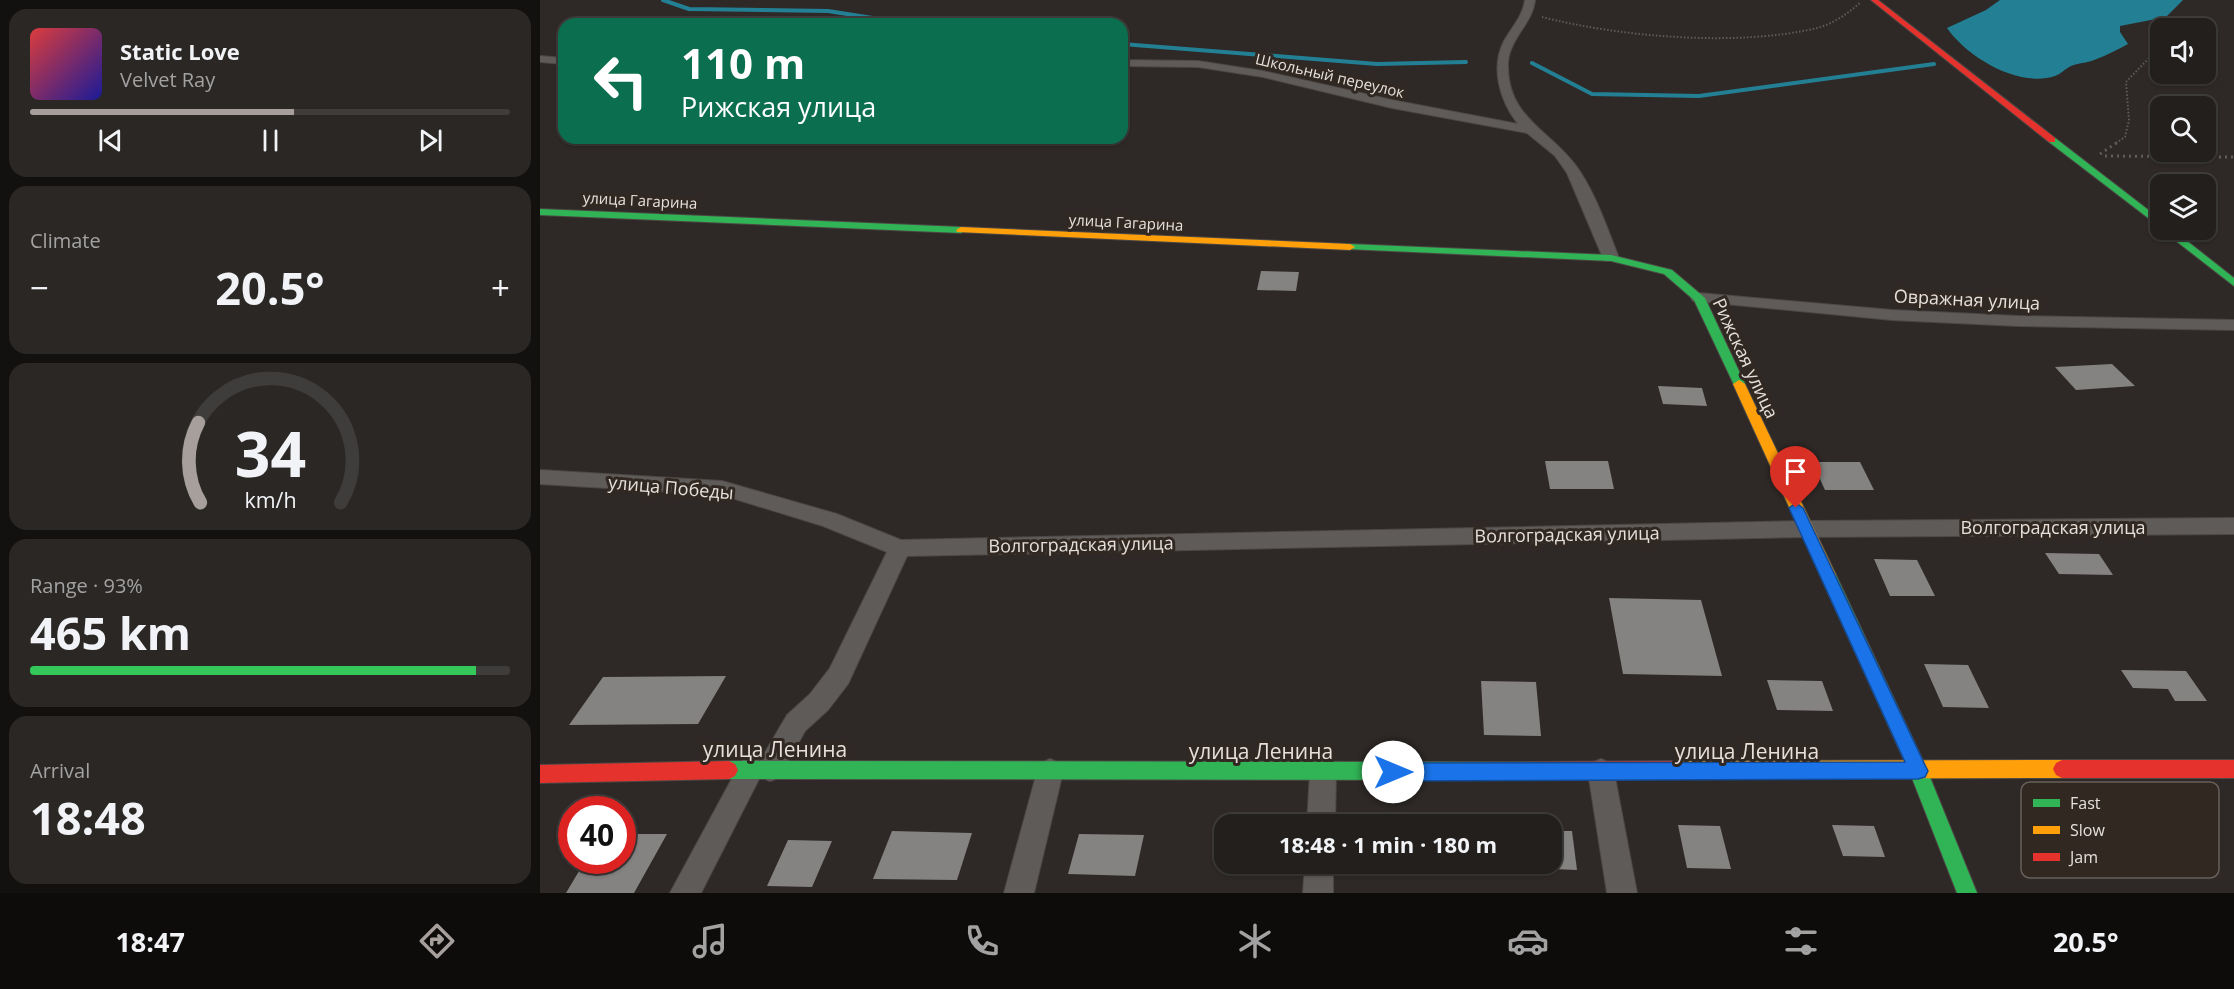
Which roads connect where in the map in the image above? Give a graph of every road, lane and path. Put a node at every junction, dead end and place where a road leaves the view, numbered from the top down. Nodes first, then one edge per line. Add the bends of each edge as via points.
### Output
1 (1868, 1) edge
2 (1528, 6) edge
3 (2150, 56) edge
4 (540, 58) edge
5 (558, 60) edge
6 (1128, 63) edge
7 (1530, 130) junction
8 (2234, 157) edge
9 (540, 212) edge
10 (2150, 216) edge
11 (2179, 240) edge
12 (1611, 258) junction
13 (2234, 284) edge
14 (1699, 298) junction
15 (2234, 326) edge
16 (540, 477) edge
17 (2234, 525) edge
18 (1806, 529) junction
19 (900, 548) junction
20 (760, 769) junction
21 (2234, 770) edge
22 (1918, 771) junction
23 (1050, 772) junction
24 (1323, 772) junction
25 (1600, 772) junction
26 (540, 774) edge
27 (1321, 814) edge
28 (1319, 874) edge
29 (686, 893) edge
30 (1019, 893) edge
31 (1318, 893) edge
32 (1622, 893) edge
33 (1967, 893) edge

1 - 2 path via 1843,17 1804,32 1698,38 1562,24
1 - 10 street
2 - 7 street via 1511,34 1502,68 1509,102
3 - 8 path via 2126,82 2129,120 2125,137 2096,156
4 - 5 street
6 - 7 street, Школьный переулок via 1198,64 1263,74
7 - 12 street via 1565,159 1577,177
9 - 12 street, улица Гагарина
11 - 13 street
12 - 14 street, улица Гагарина via 1668,272
14 - 15 street, Овражная улица via 1892,315
14 - 18 street, Рижская улица
16 - 19 street, улица Победы via 722,488 820,517
17 - 18 street, Волгоградская улица
18 - 19 street, Волгоградская улица
18 - 22 street, Рижская улица
19 - 20 street via 839,676
20 - 23 street, улица Ленина
20 - 26 street, улица Ленина
20 - 29 street
21 - 22 street, улица Ленина
22 - 25 street, улица Ленина
22 - 33 street, Рижская улица
23 - 24 street, улица Ленина
23 - 30 street
24 - 25 street, улица Ленина
24 - 27 street
25 - 32 street
28 - 31 street

